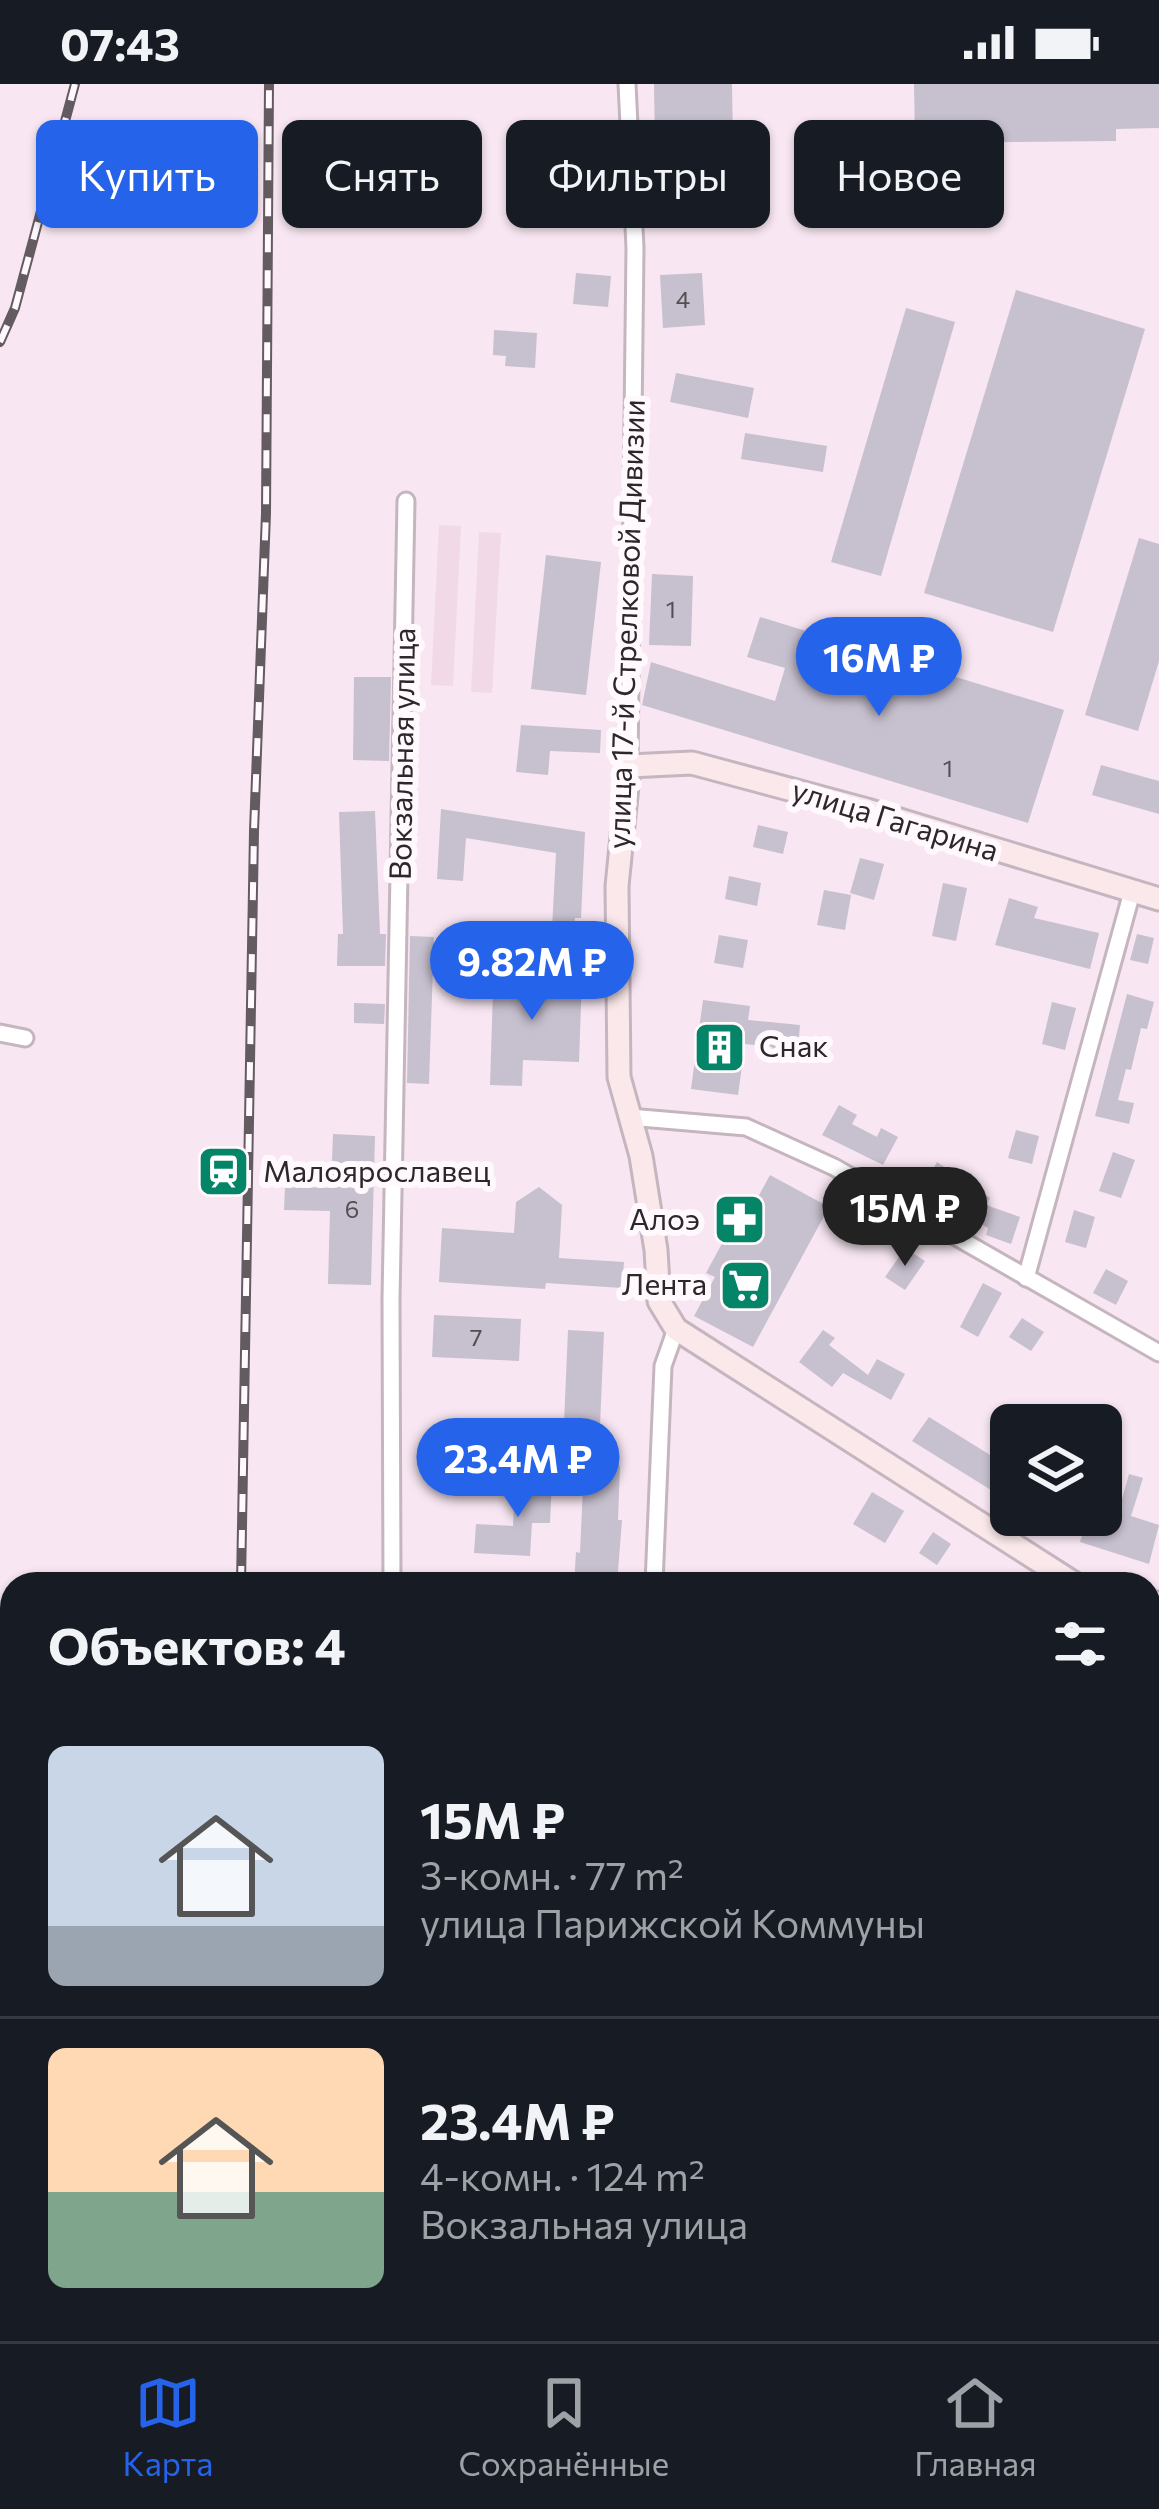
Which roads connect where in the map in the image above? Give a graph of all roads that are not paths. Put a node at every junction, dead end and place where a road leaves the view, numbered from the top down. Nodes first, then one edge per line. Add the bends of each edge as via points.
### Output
1 (627, 84) edge
2 (406, 501) dead end
3 (628, 766) junction
4 (1132, 892) junction
5 (1159, 899) edge
6 (0, 1033) edge
7 (25, 1038) dead end
8 (628, 1117) junction
9 (1026, 1278) junction
10 (676, 1329) junction
11 (1159, 1353) edge
12 (392, 1572) edge
13 (654, 1572) edge
14 (1057, 1572) edge

1 - 3 street, улица 17-й Стрелковой Дивизии via 635,248
2 - 12 street, Вокзальная улица
3 - 4 main road, улица Гагарина via 692,763
3 - 8 main road, улица 17-й Стрелковой Дивизии via 617,886 619,1077
4 - 5 main road, улица Гагарина
4 - 9 street
6 - 7 street
8 - 9 street via 746,1127 834,1167
8 - 10 main road, улица 17-й Стрелковой Дивизии via 650,1208 659,1301
9 - 11 street
10 - 13 street via 663,1366
10 - 14 main road

